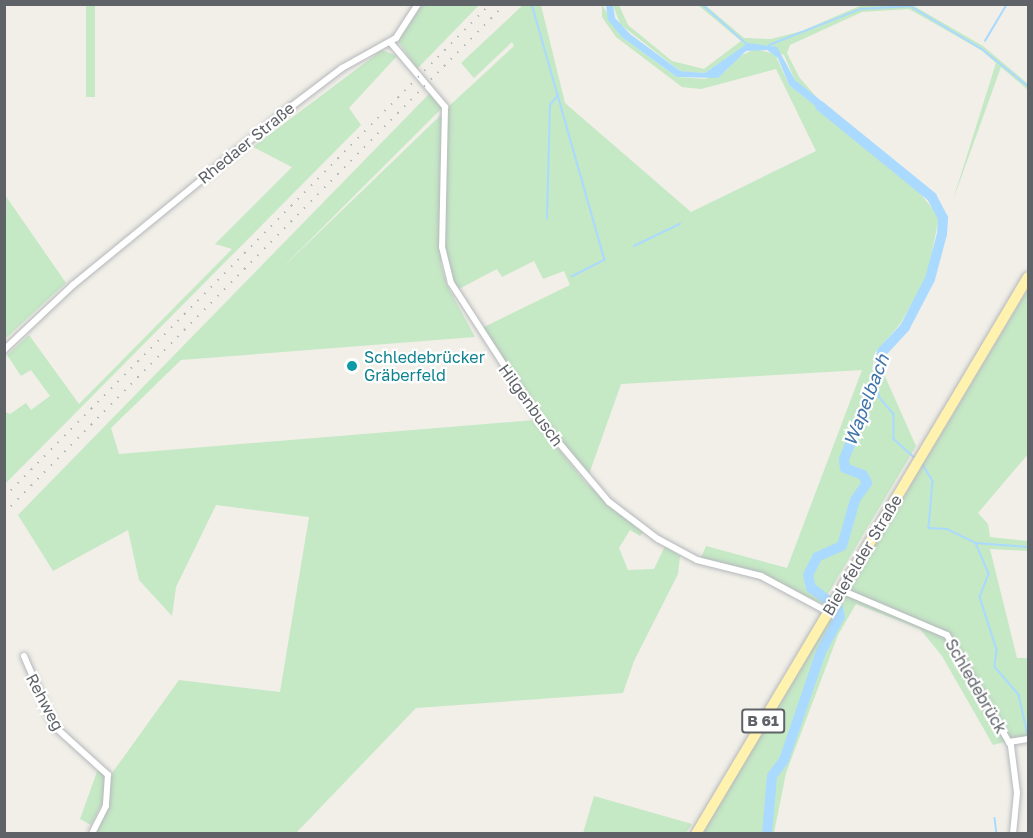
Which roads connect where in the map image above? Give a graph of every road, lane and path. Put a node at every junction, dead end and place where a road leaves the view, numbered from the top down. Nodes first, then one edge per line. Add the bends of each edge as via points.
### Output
1 (418, 4) edge
2 (390, 43) junction
3 (1029, 277) edge
4 (4, 350) edge
5 (838, 594) junction
6 (829, 611) junction
7 (24, 656) dead end
8 (1026, 739) edge
9 (1009, 742) junction
10 (92, 834) edge
11 (696, 834) edge
12 (1013, 834) edge

1 - 2 street, Rhedaer Straße
2 - 4 street, Rhedaer Straße via 342,68 292,106 73,285
2 - 6 street, Hilgenbusch via 445,107 442,247 451,284 539,419 609,502 658,539 697,560 761,576
3 - 5 main road, Bielefelder Straße / B 61
5 - 6 main road, Bielefelder Straße / B 61
5 - 9 street, Schledebrück via 947,635
6 - 11 main road, Bielefelder Straße / B 61
7 - 10 street, Rehweg via 54,726 108,775 106,806
8 - 9 street, Schledebrück
9 - 12 street, Schledebrück via 1017,793

